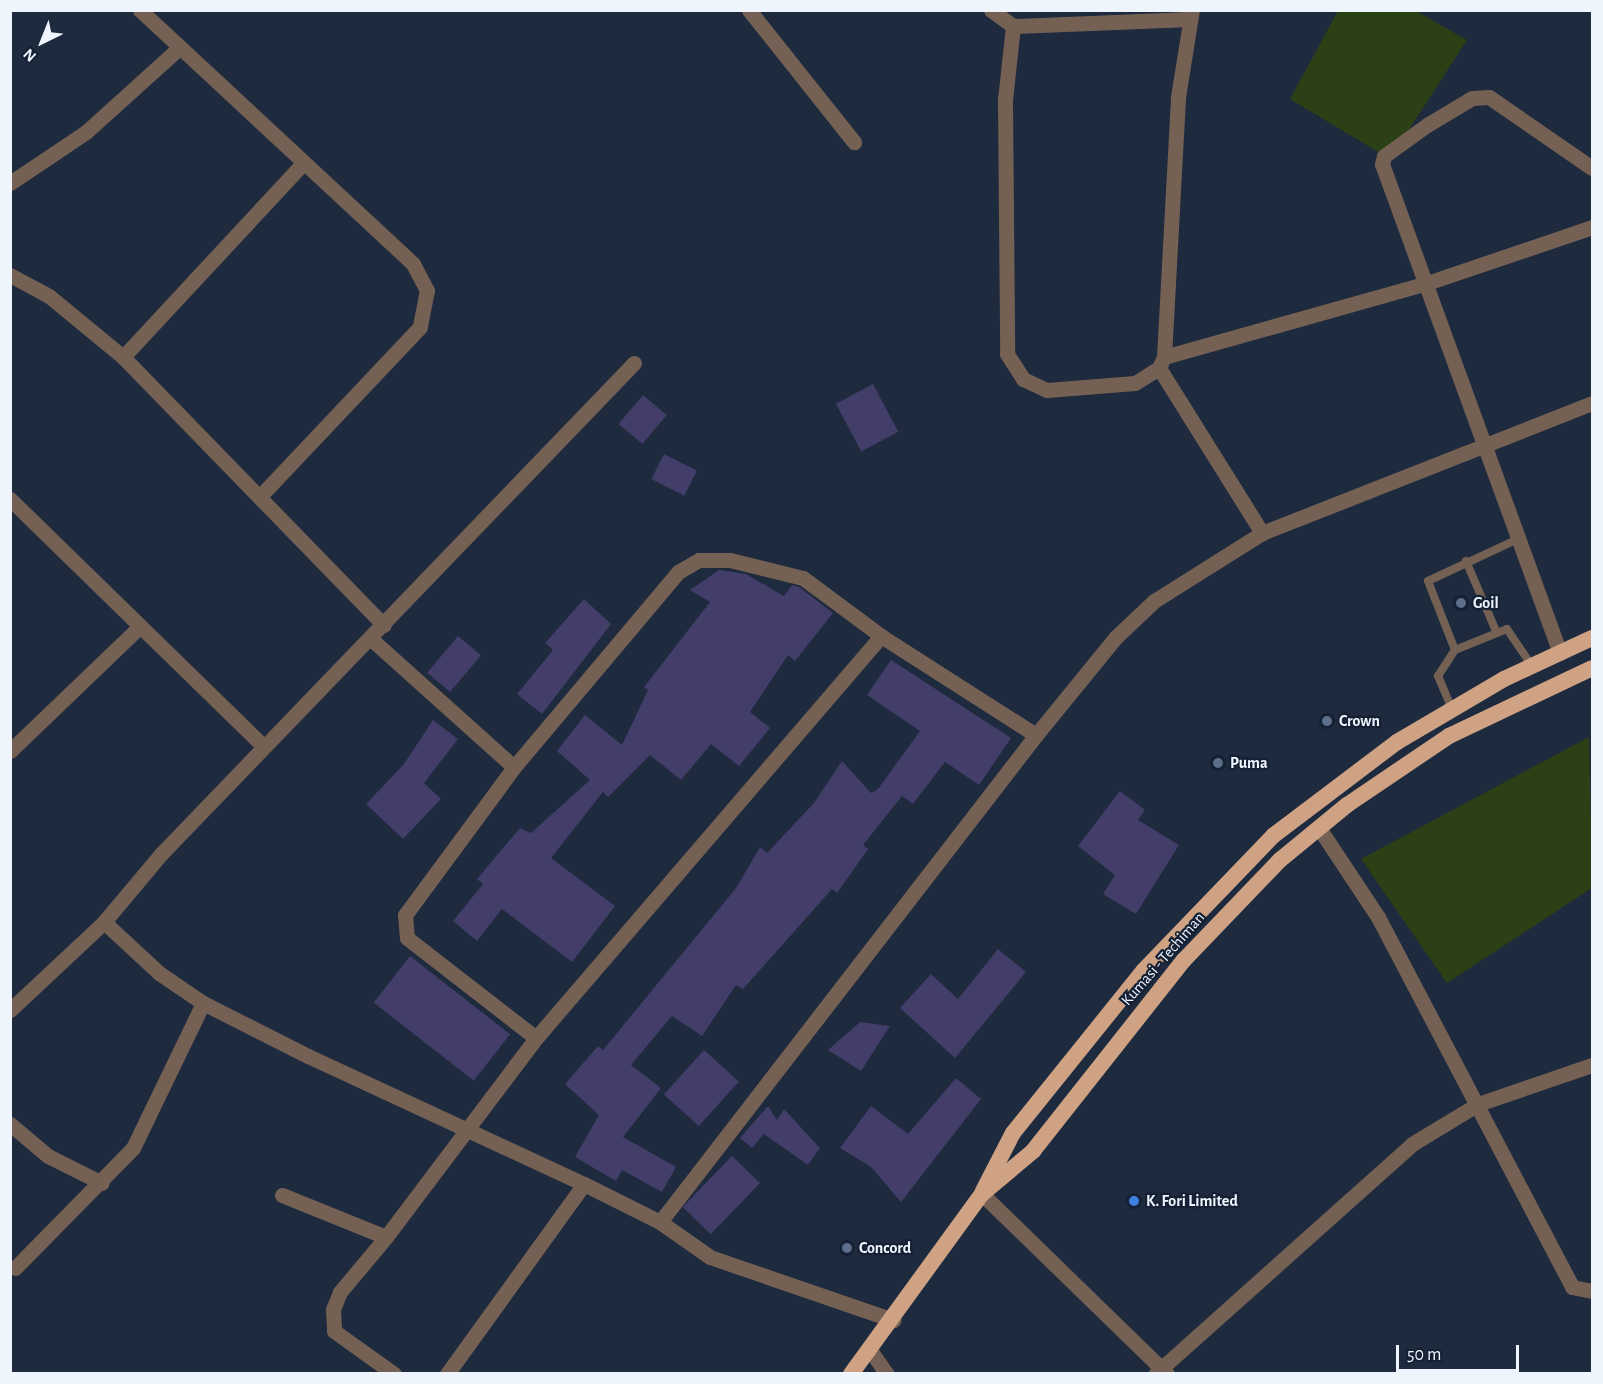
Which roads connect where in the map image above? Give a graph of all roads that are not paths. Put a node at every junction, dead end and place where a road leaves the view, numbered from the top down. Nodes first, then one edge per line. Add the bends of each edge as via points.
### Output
1 (140, 10) edge
2 (749, 10) edge
3 (991, 10) edge
4 (1191, 15) edge
5 (1013, 26) junction
6 (178, 49) junction
7 (854, 142) dead end
8 (303, 163) junction
9 (1593, 168) edge
10 (10, 183) edge
11 (1593, 227) edge
12 (10, 263) edge
13 (15, 277) edge
14 (1427, 283) junction
15 (123, 357) junction
16 (1162, 362) junction
17 (634, 363) dead end
18 (1593, 403) edge
19 (1484, 445) junction
20 (261, 495) junction
21 (10, 500) edge
22 (1262, 533) junction
23 (1518, 539) junction
24 (1466, 561) junction
25 (384, 624) junction
26 (137, 628) junction
27 (1496, 631) junction
28 (881, 636) junction
29 (370, 638) junction
30 (1593, 639) edge
31 (1455, 650) junction
32 (1560, 653) junction
33 (1532, 666) junction
34 (1593, 668) edge
35 (1452, 709) junction
36 (1036, 735) junction
37 (263, 746) junction
38 (10, 751) edge
39 (514, 767) junction
40 (1319, 828) junction
41 (104, 922) junction
42 (203, 1003) junction
43 (10, 1010) edge
44 (536, 1038) junction
45 (1593, 1065) edge
46 (1478, 1104) junction
47 (10, 1124) edge
48 (466, 1133) junction
49 (102, 1183) junction
50 (584, 1184) junction
51 (982, 1194) junction
52 (282, 1195) dead end
53 (660, 1222) junction
54 (386, 1237) junction
55 (15, 1268) dead end
56 (1593, 1291) edge
57 (893, 1320) junction
58 (870, 1350) junction
59 (1161, 1372) edge
60 (394, 1374) edge
61 (447, 1374) edge
62 (851, 1374) edge
63 (887, 1374) edge

1 - 6 street
2 - 7 street
3 - 5 street
4 - 5 street
4 - 16 street via 1178,97
5 - 16 street via 1005,100 1007,354 1023,379 1047,390 1136,383
6 - 8 street
6 - 10 street via 86,132
8 - 15 street
8 - 20 street via 413,264 427,290 426,310 420,327
9 - 14 street via 1489,97 1472,98 1427,124 1383,156 1382,164
11 - 14 street
12 - 13 street
13 - 15 street via 66,309
14 - 16 street
14 - 19 street
15 - 20 street
16 - 22 street
17 - 25 street
18 - 19 street
19 - 22 street
19 - 23 street
20 - 25 street
21 - 26 street
22 - 36 street via 1154,601 1116,638
23 - 24 lane
23 - 32 street
24 - 27 lane
24 - 31 lane via 1437,573 1427,584
25 - 29 street
26 - 37 street
26 - 38 street
27 - 31 lane
27 - 33 lane via 1510,631
28 - 36 street
28 - 39 street via 804,578 765,564 699,560 678,572
28 - 44 street
29 - 37 street
29 - 39 street
30 - 32 highway
31 - 35 lane via 1438,676
32 - 33 highway
33 - 35 highway
34 - 40 highway, Kumasi - Techiman via 1449,736
35 - 51 highway via 1332,787 1184,924 1013,1133
36 - 53 street
37 - 41 street
39 - 44 street via 412,900 404,926 407,938
40 - 46 street via 1378,917
40 - 51 highway, Kumasi - Techiman via 1237,902 1138,1016 1033,1151
41 - 42 street via 159,973
41 - 43 street
42 - 48 street
42 - 49 street via 133,1148
44 - 48 street
45 - 46 street
46 - 56 street via 1572,1287
46 - 59 street via 1412,1144
47 - 49 street via 48,1156
48 - 50 street
48 - 54 street
49 - 55 street via 45,1232
50 - 53 street
50 - 61 street
51 - 57 highway, Kumasi - Techiman
51 - 59 street
52 - 54 street
53 - 57 street via 710,1257
54 - 60 street via 340,1292 334,1331
57 - 58 highway, Kumasi - Techiman
58 - 62 highway, Kumasi - Techiman
58 - 63 street

